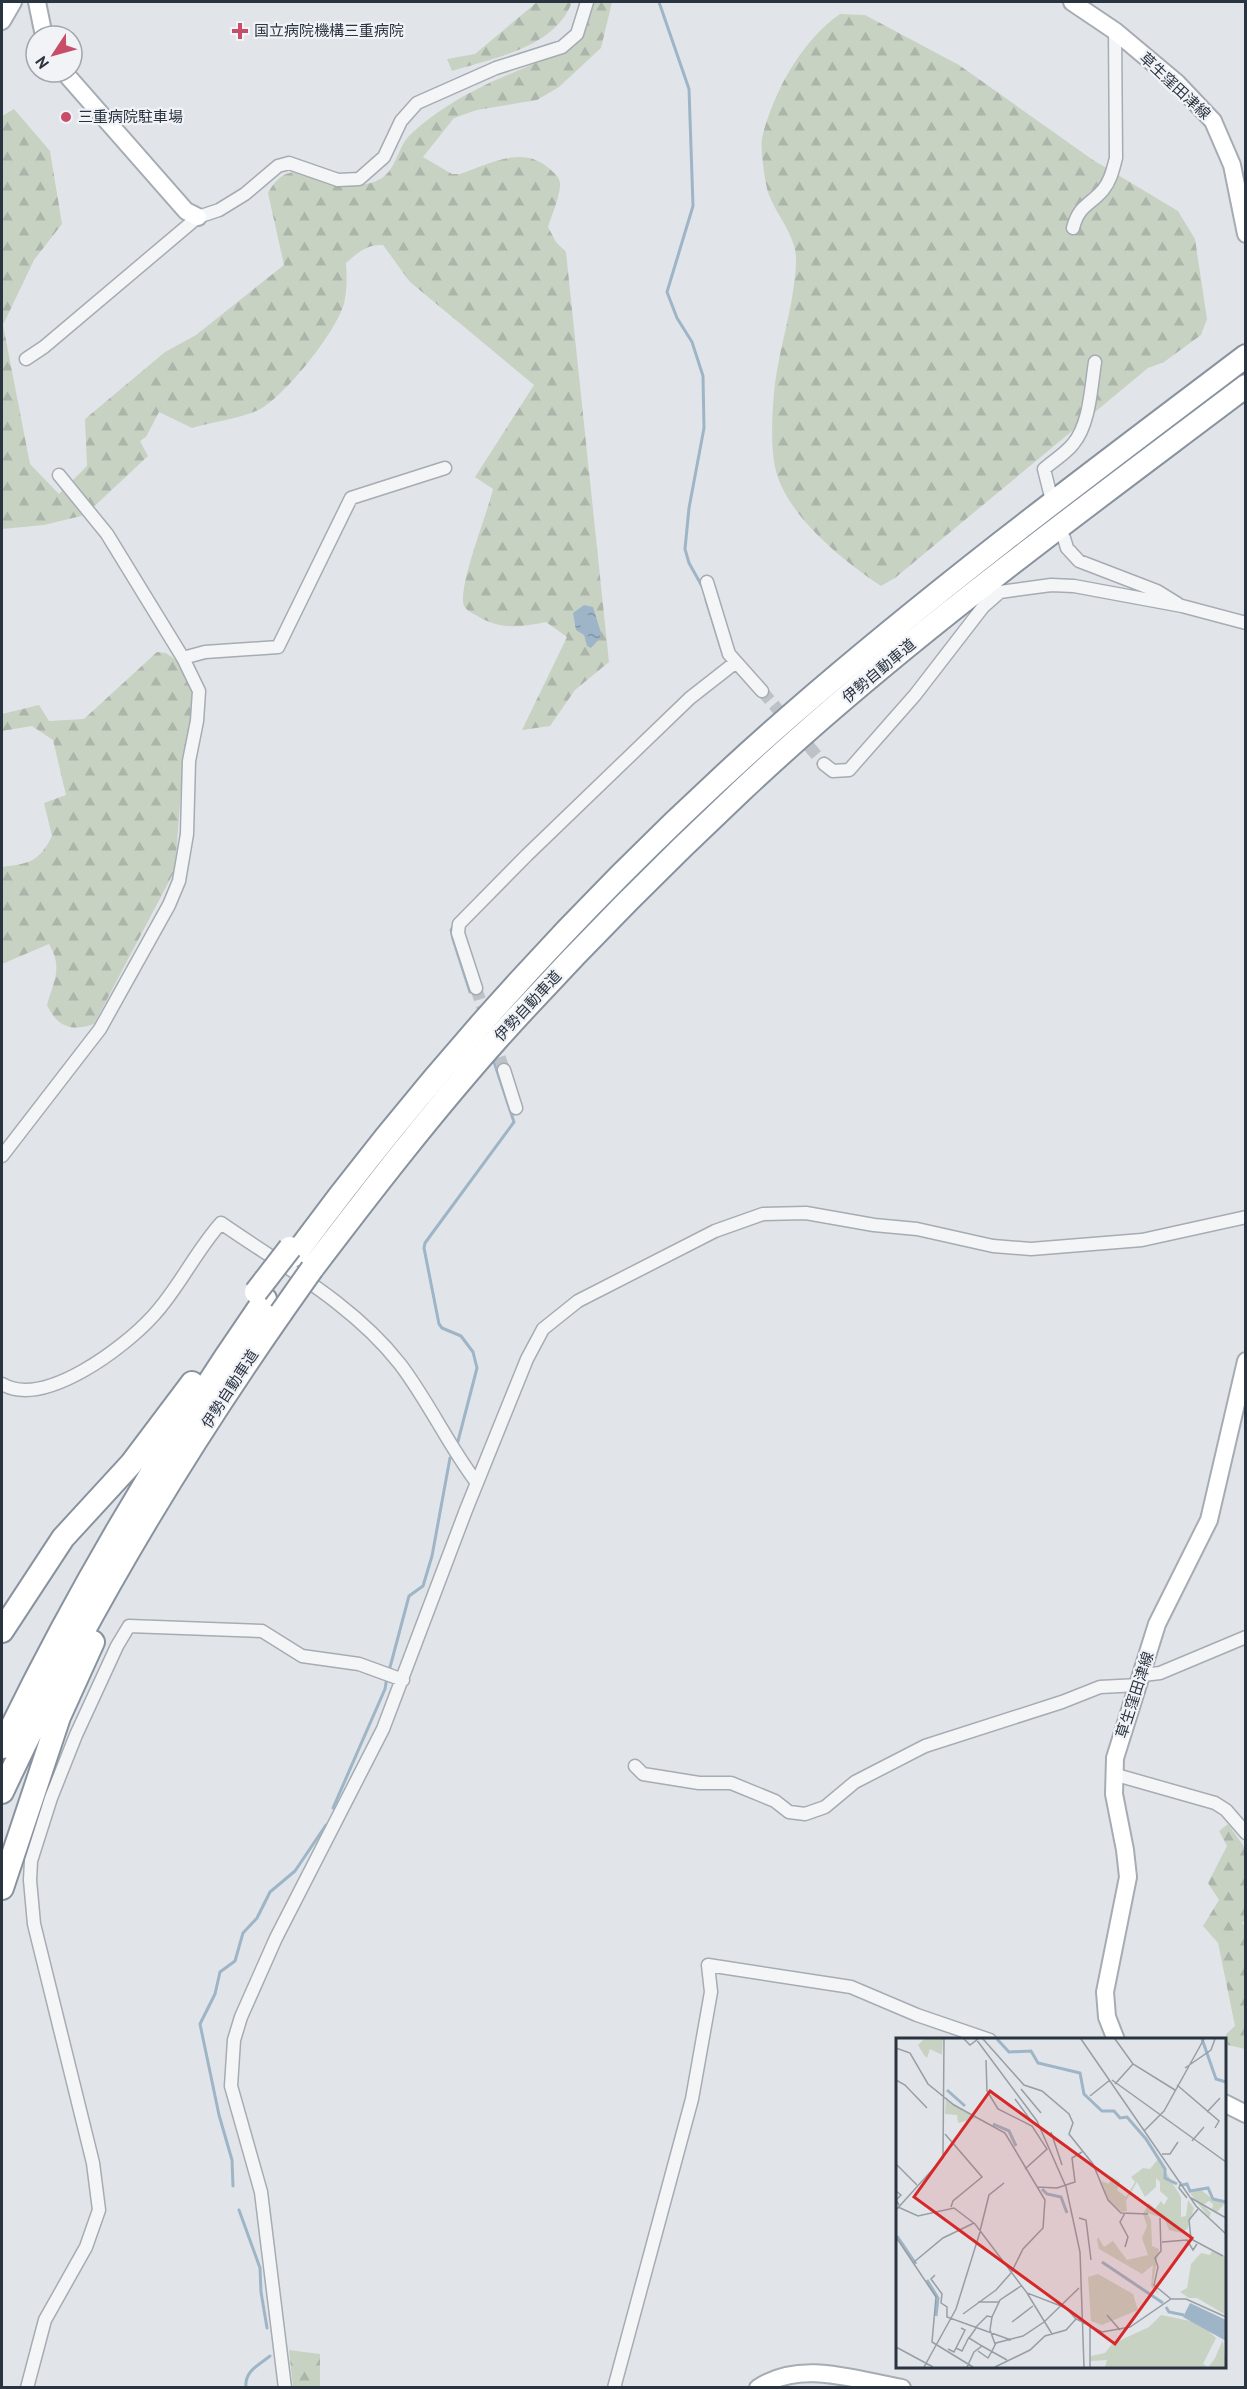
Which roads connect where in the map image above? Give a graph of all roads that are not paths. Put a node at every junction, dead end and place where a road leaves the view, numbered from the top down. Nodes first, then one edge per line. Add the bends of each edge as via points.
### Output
1 (13, 2) edge
2 (37, 2) edge
3 (587, 2) edge
4 (1072, 2) edge
5 (2, 21) edge
6 (42, 24) edge
7 (1115, 31) junction
8 (75, 84) edge
9 (198, 217) junction
10 (1073, 228) dead end
11 (1245, 234) edge
12 (1245, 357) edge
13 (26, 358) dead end
14 (1095, 362) dead end
15 (1245, 386) edge
16 (444, 468) dead end
17 (59, 475) dead end
18 (1050, 493) dead end
19 (1064, 538) dead end
20 (707, 582) dead end
21 (1182, 606) junction
22 (1245, 623) edge
23 (183, 658) junction
24 (736, 662) junction
25 (762, 692) tunnel mouth
26 (824, 764) tunnel mouth
27 (476, 988) tunnel mouth
28 (504, 1070) tunnel mouth
29 (516, 1108) dead end
30 (2, 1156) edge
31 (1245, 1217) edge
32 (299, 1258) junction
33 (267, 1302) junction
34 (1245, 1362) edge
35 (2, 1384) edge
36 (477, 1483) junction
37 (167, 1486) junction
38 (2, 1631) edge
39 (1245, 1638) edge
40 (399, 1678) junction
41 (1141, 1680) junction
42 (2, 1747) edge
43 (634, 1766) dead end
44 (1113, 1774) junction
45 (2, 1792) edge
46 (1245, 1833) edge
47 (2, 1888) edge
48 (984, 2038) edge
49 (1115, 2038) edge
50 (1226, 2104) edge
51 (1245, 2114) edge
52 (27, 2388) edge
53 (285, 2388) edge
54 (614, 2388) edge
55 (758, 2388) edge
56 (902, 2388) edge

1 - 5 main road
2 - 6 main road
3 - 9 street via 578,34 562,47 496,68 417,103 401,121 384,157 359,179 338,180 284,164 245,194
4 - 7 main road, 草生窪田津線
7 - 10 street via 1116,158 1103,190 1077,213
7 - 11 main road, 草生窪田津線 via 1177,83 1213,121 1232,165
8 - 9 main road via 186,211
9 - 13 street
12 - 32 highway, 伊勢自動車道 via 852,664 652,844 487,1015 350,1181
14 - 18 street via 1088,408 1078,436 1044,469
15 - 32 highway, 伊勢自動車道 via 948,614 733,798 590,940 498,1039 373,1189
16 - 23 street via 351,498 278,646 205,652
17 - 23 street via 107,534
19 - 21 street via 1078,561 1157,591
20 - 24 street via 725,647
21 - 22 street
21 - 26 street via 1074,586 1000,592 983,607 915,695 849,770 833,771
23 - 30 street via 199,697 189,761 188,834 179,882 100,1029
24 - 25 street
24 - 27 street via 690,698 459,924 458,933
28 - 29 street
31 - 36 street via 1142,1240 1031,1249 993,1246 917,1229 806,1213 763,1214 738,1221 578,1301 549,1322 527,1359
32 - 33 highway, 伊勢自動車道, bridge
32 - 33 highway, bridge
33 - 37 highway, 伊勢自動車道 via 230,1386
33 - 38 highway via 220,1347 131,1464 63,1539
33 - 42 highway, 伊勢自動車道 via 130,1506 58,1635
34 - 41 main road, 草生窪田津線 via 1209,1520 1157,1624
35 - 36 street via 20,1390 37,1389 102,1360 152,1318 221,1223 345,1309 368,1330 406,1373
36 - 40 street
37 - 45 highway, 伊勢自動車道 via 55,1682
37 - 47 highway via 162,1504 59,1717
39 - 41 street
40 - 52 street via 359,1665 302,1656 262,1631 238,1628 129,1626 117,1646 73,1744 31,1862 34,1924 93,2163 99,2210 86,2247 45,2320
40 - 53 street via 369,1758 276,1938 234,2040 231,2086 261,2192
41 - 43 street via 1100,1688 925,1746 855,1782 825,1808 805,1814 789,1812 775,1801 731,1783 699,1783 643,1774
41 - 44 main road, 草生窪田津線 via 1122,1731
44 - 46 street via 1215,1803
44 - 49 main road, 草生窪田津線 via 1128,1877 1105,1992 1107,2017
48 - 54 street via 851,1987 708,1965 711,1992 692,2099
50 - 51 main road
55 - 56 main road via 778,2377 807,2373

